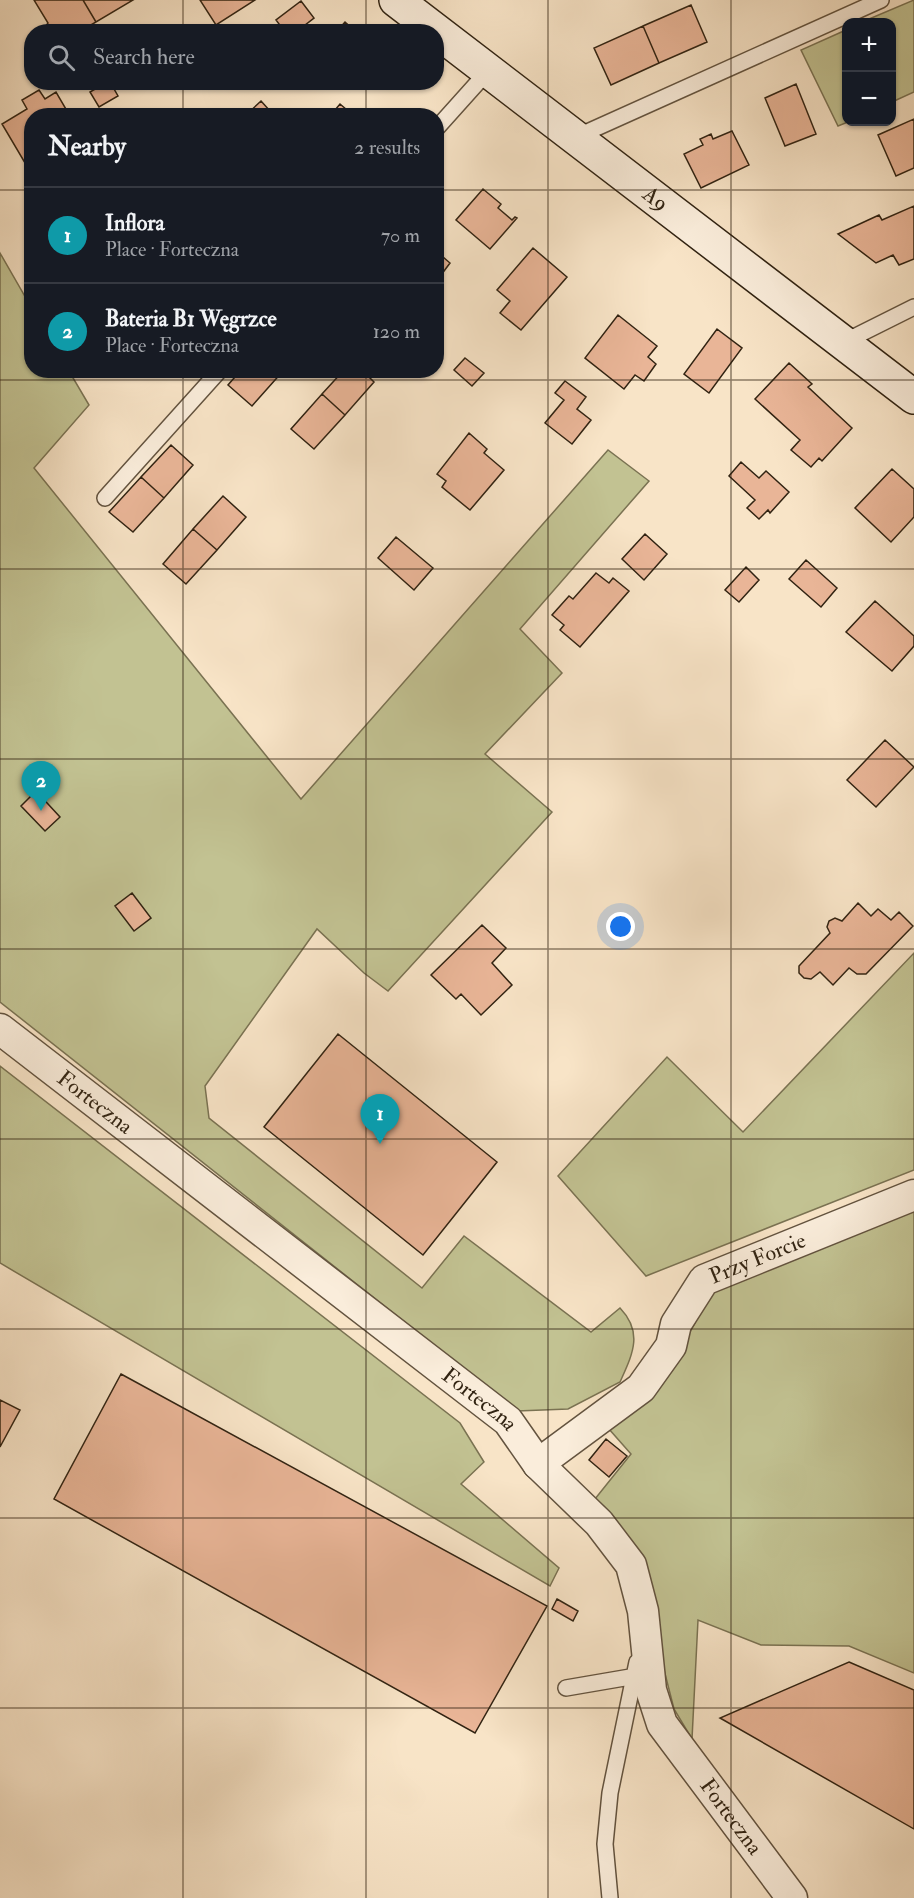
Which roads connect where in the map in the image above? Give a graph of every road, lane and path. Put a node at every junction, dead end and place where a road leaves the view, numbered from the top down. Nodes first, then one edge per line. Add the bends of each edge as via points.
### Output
1 (396, 0) edge
2 (881, 0) edge
3 (427, 24) edge
4 (444, 37) edge
5 (488, 71) junction
6 (444, 120) edge
7 (574, 138) junction
8 (914, 307) edge
9 (842, 343) junction
10 (213, 378) edge
11 (914, 397) edge
12 (105, 498) dead end
13 (0, 1029) edge
14 (914, 1196) edge
15 (538, 1464) junction
16 (643, 1611) junction
17 (636, 1676) junction
18 (566, 1688) dead end
19 (610, 1898) edge
20 (792, 1898) edge

1 - 3 street, A9
2 - 7 lane
4 - 5 street, A9
5 - 6 lane
5 - 7 street, A9
7 - 9 street, A9
8 - 9 lane
9 - 11 street, A9
10 - 12 lane
13 - 15 street, Forteczna via 508,1420
14 - 15 street, Przy Forcie via 704,1280 676,1324 671,1346 642,1388
15 - 16 street, Forteczna via 599,1523 631,1565
16 - 17 lane
16 - 20 street, Forteczna via 651,1690 662,1724
17 - 18 lane
17 - 19 lane via 610,1793 605,1844

